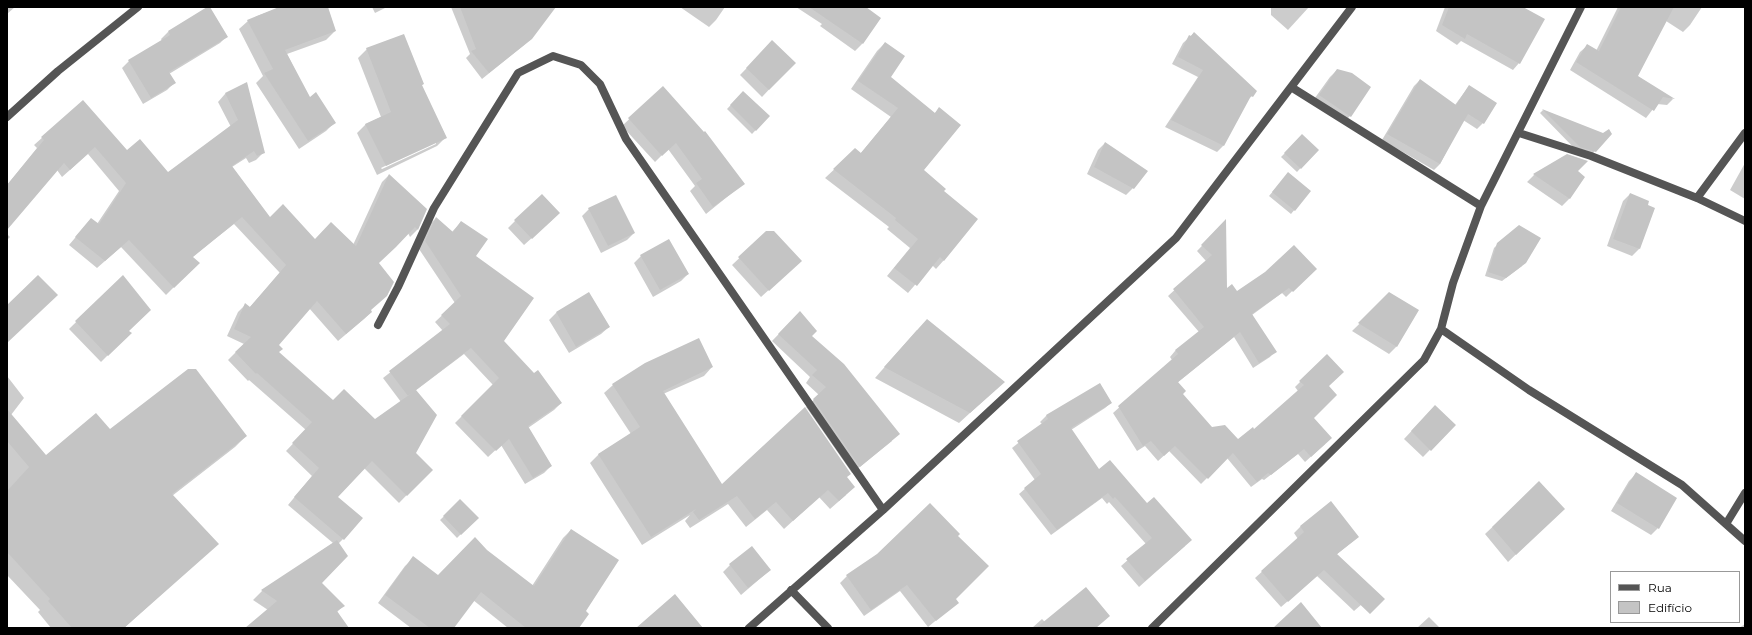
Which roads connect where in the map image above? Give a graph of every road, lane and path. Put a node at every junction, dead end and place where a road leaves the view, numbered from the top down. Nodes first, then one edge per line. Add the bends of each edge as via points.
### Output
1 (138, 7) edge
2 (1352, 7) edge
3 (1581, 7) edge
4 (1291, 87) junction
5 (7, 118) edge
6 (1519, 133) junction
7 (1745, 133) edge
8 (1697, 198) junction
9 (1480, 206) junction
10 (1745, 221) edge
11 (378, 325) dead end
12 (1441, 329) junction
13 (1745, 493) edge
14 (883, 510) junction
15 (1726, 524) junction
16 (1745, 541) edge
17 (791, 590) junction
18 (749, 628) edge
19 (828, 628) edge
20 (1152, 628) edge

1 - 5 street via 58,71
2 - 4 street
3 - 6 street
4 - 9 street
4 - 14 street via 1176,238
6 - 8 street via 1592,156
6 - 9 street
7 - 8 street
8 - 10 street
9 - 12 street via 1453,283
11 - 14 street via 434,208 518,73 553,56 581,65 600,84 626,139
12 - 15 street via 1529,390 1682,485
12 - 20 street via 1424,360
13 - 15 street
14 - 17 street
15 - 16 street
17 - 18 street
17 - 19 street

